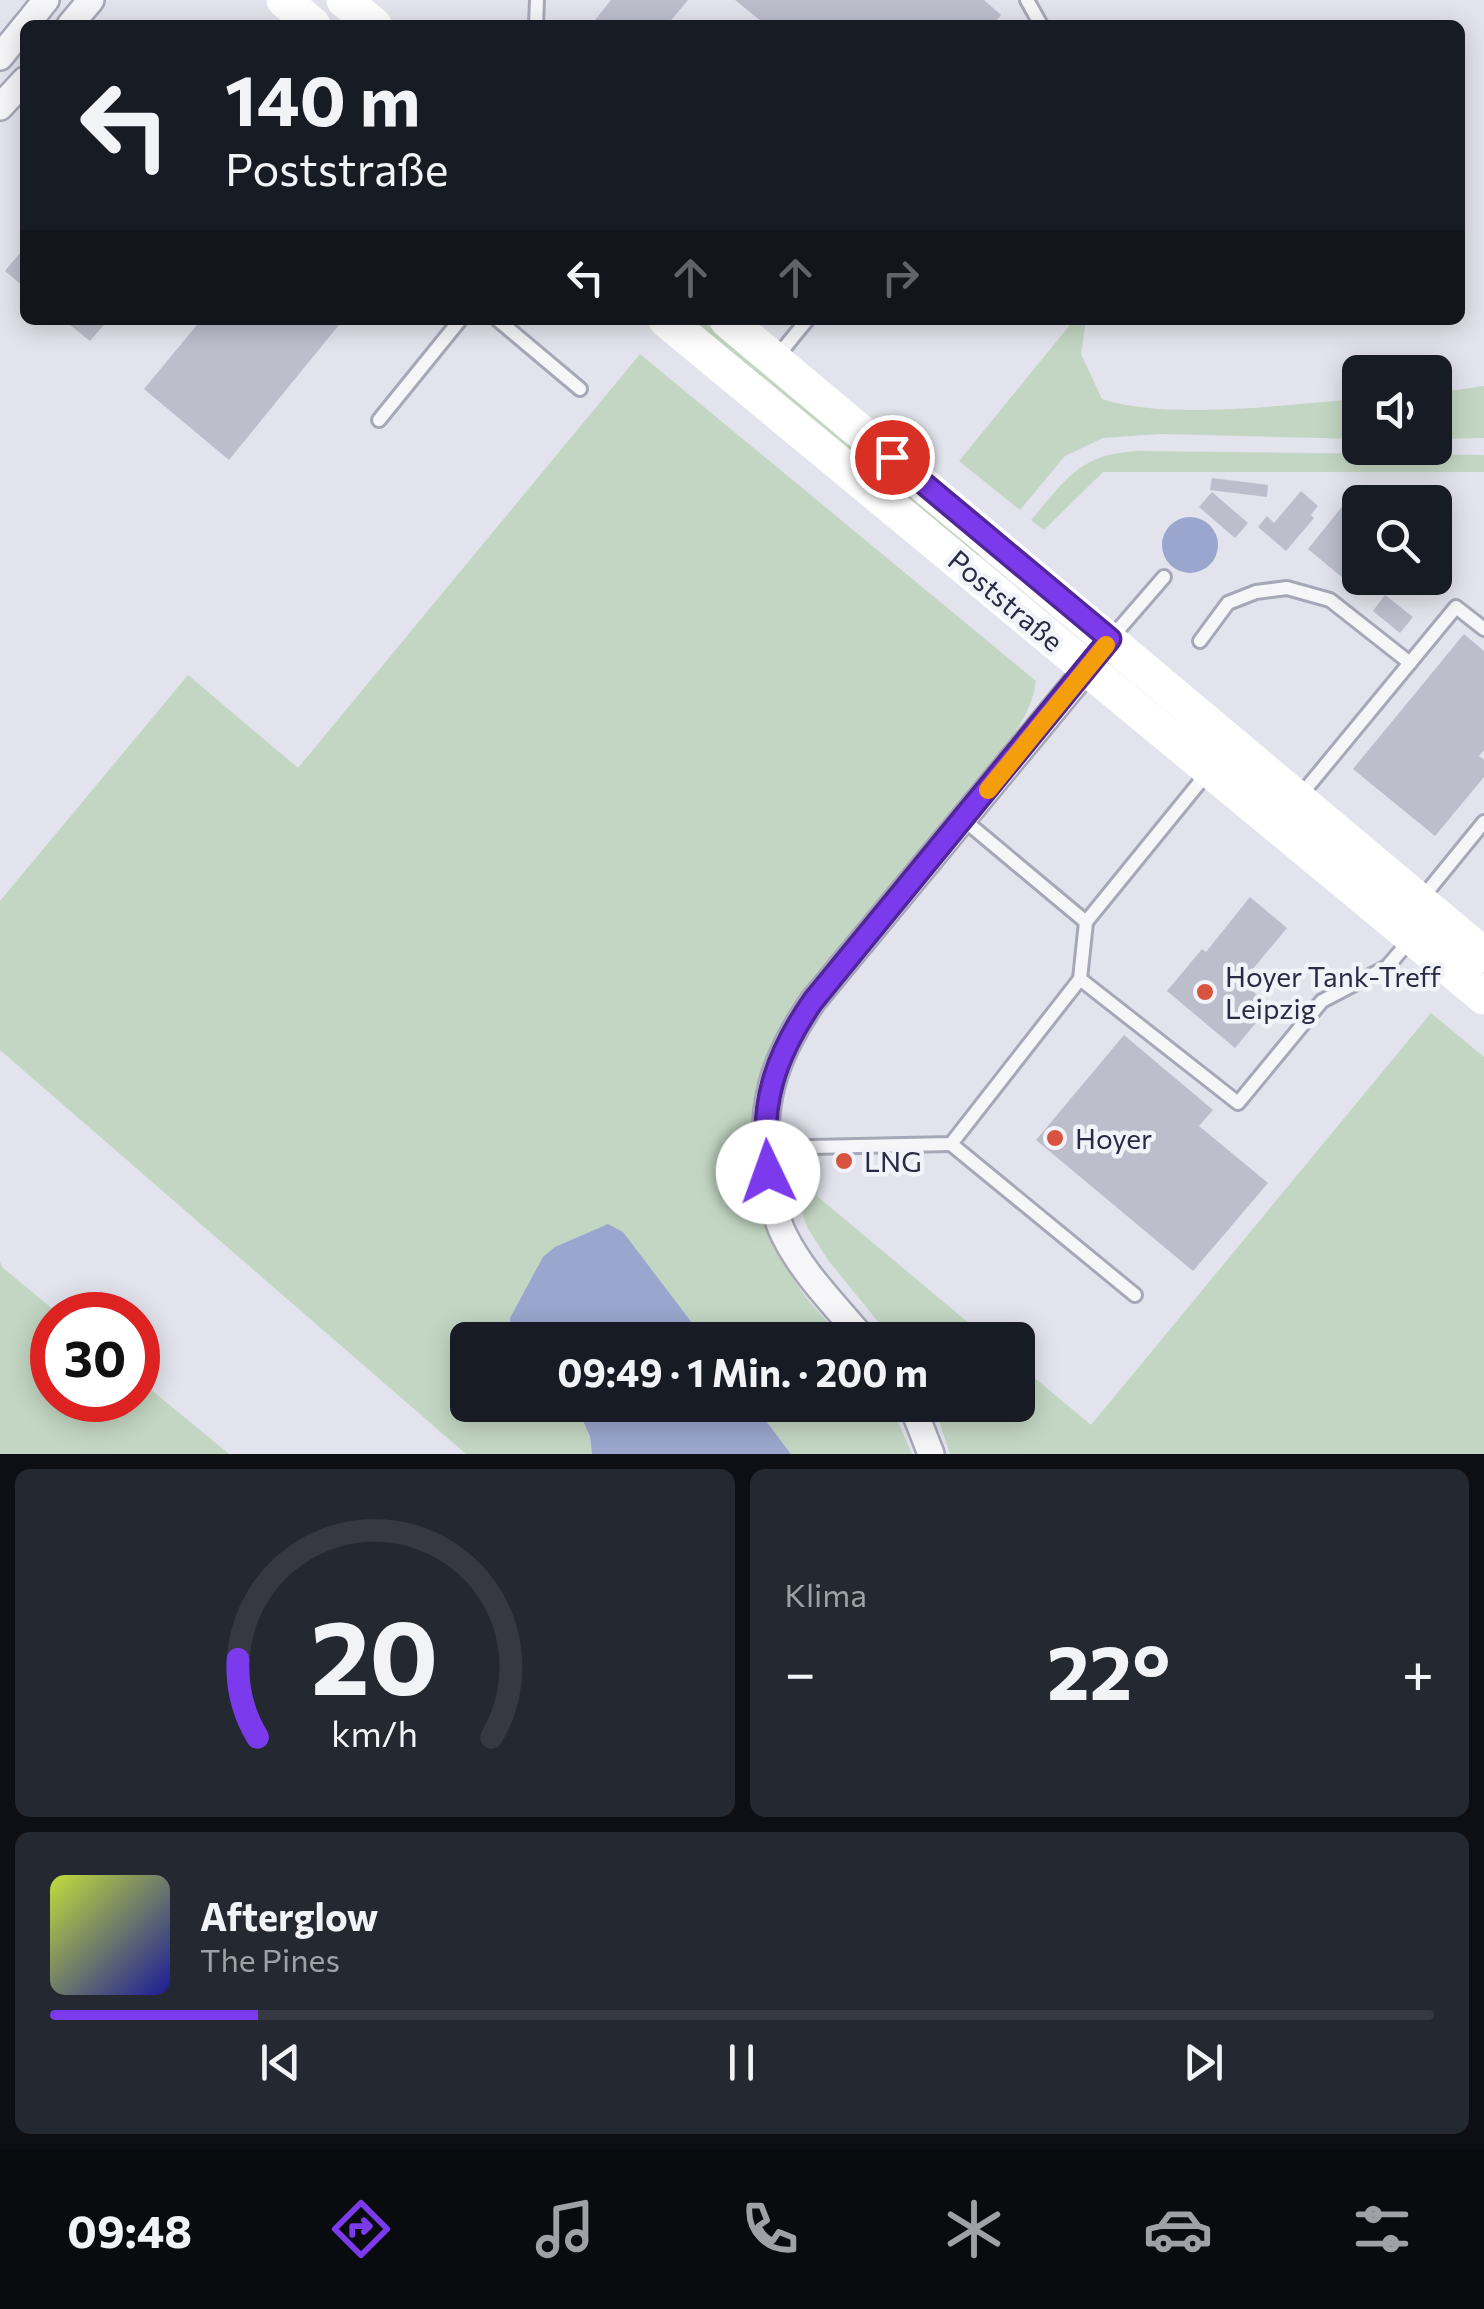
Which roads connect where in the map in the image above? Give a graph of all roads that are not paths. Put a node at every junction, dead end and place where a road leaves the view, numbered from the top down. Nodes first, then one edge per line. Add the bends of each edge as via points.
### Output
1 (46, 0) edge
2 (91, 0) edge
3 (284, 0) edge
4 (344, 0) edge
5 (30, 20) edge
6 (74, 20) edge
7 (308, 20) edge
8 (368, 20) edge
9 (20, 32) edge
10 (0, 57) edge
11 (20, 85) edge
12 (0, 107) edge
13 (456, 325) edge
14 (504, 325) edge
15 (672, 325) edge
16 (733, 325) edge
17 (803, 325) edge
18 (775, 360) junction
19 (580, 389) dead end
20 (379, 420) dead end
21 (1164, 578) dead end
22 (1484, 630) edge
23 (1110, 639) junction
24 (1200, 641) dead end
25 (1410, 662) junction
26 (1087, 668) junction
27 (1210, 770) junction
28 (1298, 798) junction
29 (964, 820) junction
30 (1484, 822) edge
31 (1420, 901) junction
32 (1086, 922) junction
33 (1412, 937) junction
34 (1484, 956) edge
35 (1080, 979) junction
36 (1484, 997) edge
37 (951, 1144) junction
38 (765, 1148) junction
39 (1134, 1296) dead end
40 (849, 1322) edge
41 (919, 1422) edge
42 (931, 1454) edge

1 - 5 street
2 - 6 street
3 - 7 street
4 - 8 street
9 - 10 street
11 - 12 street
13 - 20 lane
14 - 19 lane
15 - 26 street, Poststraße
16 - 18 street, Poststraße
17 - 18 lane
18 - 23 street, Poststraße
21 - 23 lane
22 - 25 lane via 1456,607
23 - 26 street
23 - 28 street, Poststraße
24 - 25 lane via 1228,603 1287,588 1330,600
25 - 28 lane
26 - 27 street, Poststraße
26 - 29 street
27 - 32 lane
27 - 33 street, Poststraße
28 - 31 street, Poststraße
29 - 32 lane
29 - 38 street via 790,1036 766,1103
30 - 31 lane
31 - 34 street, Poststraße
32 - 35 lane
33 - 35 lane via 1387,967 1322,1001 1238,1102
33 - 36 street, Poststraße
35 - 37 lane
37 - 38 lane
37 - 39 lane
38 - 40 street via 783,1235
41 - 42 street

